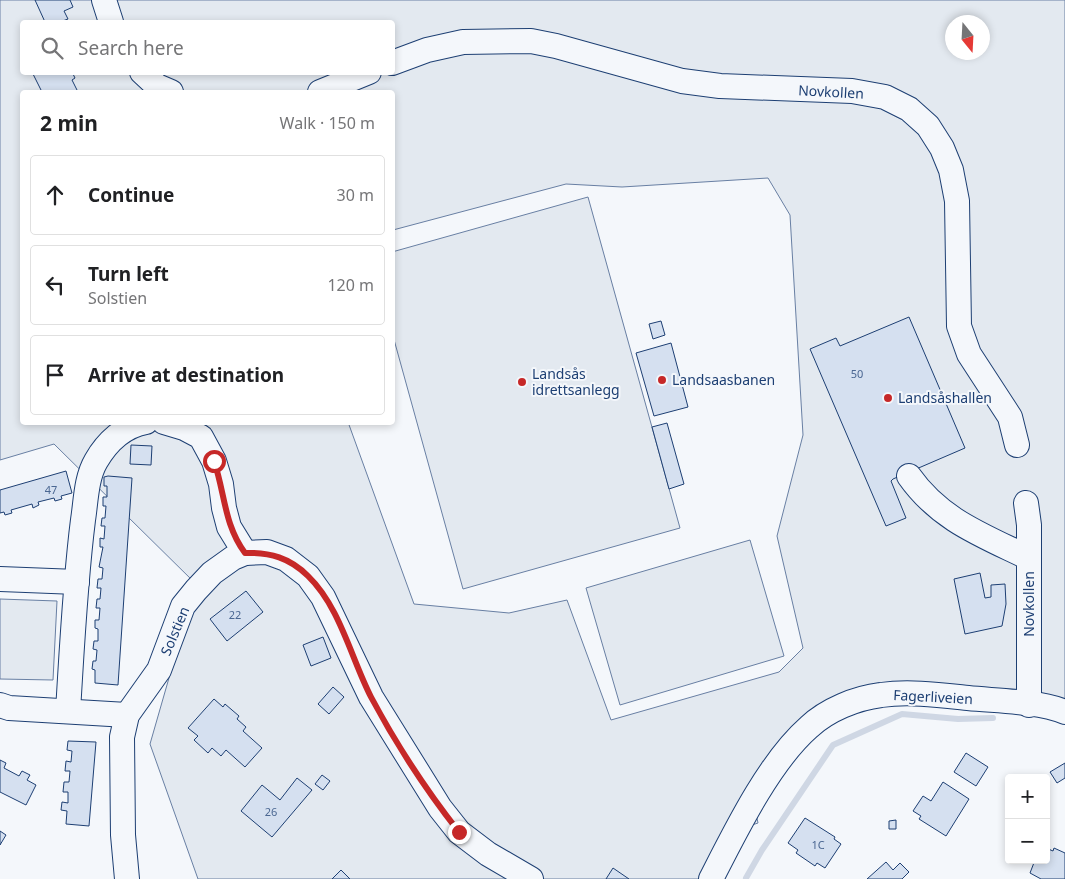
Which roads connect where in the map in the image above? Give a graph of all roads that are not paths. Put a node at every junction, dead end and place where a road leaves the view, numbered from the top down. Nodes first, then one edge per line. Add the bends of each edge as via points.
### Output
1 (104, 0) edge
2 (110, 20) edge
3 (395, 62) edge
4 (145, 75) edge
5 (362, 75) edge
6 (166, 90) edge
7 (325, 90) edge
8 (138, 425) edge
9 (174, 425) edge
10 (1017, 445) dead end
11 (909, 476) dead end
12 (1026, 503) dead end
13 (245, 553) junction
14 (1029, 558) junction
15 (0, 579) edge
16 (76, 582) junction
17 (0, 705) edge
18 (1029, 705) junction
19 (68, 711) junction
20 (1065, 712) edge
21 (128, 715) junction
22 (127, 879) edge
23 (531, 879) edge
24 (711, 879) edge

1 - 2 street
3 - 10 street, Novkollen via 463,42 531,41 682,81 730,87 852,91 885,97 909,109 928,126 951,170 957,201 959,326 969,354 1010,416
4 - 6 street
5 - 7 street
8 - 16 street via 122,431 96,462 88,485
9 - 13 street via 201,437 214,461 229,527
11 - 14 street via 922,494 952,520
12 - 14 street, Novkollen
13 - 21 street, Solstien via 212,573 183,606 158,670
13 - 23 street, Solstien via 267,552 286,560 308,576 338,623 371,697 440,808 459,832 488,854
14 - 18 street, Novkollen
15 - 16 street
16 - 19 street
17 - 19 street
18 - 20 street, Fagerliveien
18 - 24 street, Fagerliveien via 903,694 880,695 842,706 809,726 786,752 754,799
19 - 21 street
21 - 22 street, Solstien via 122,737

